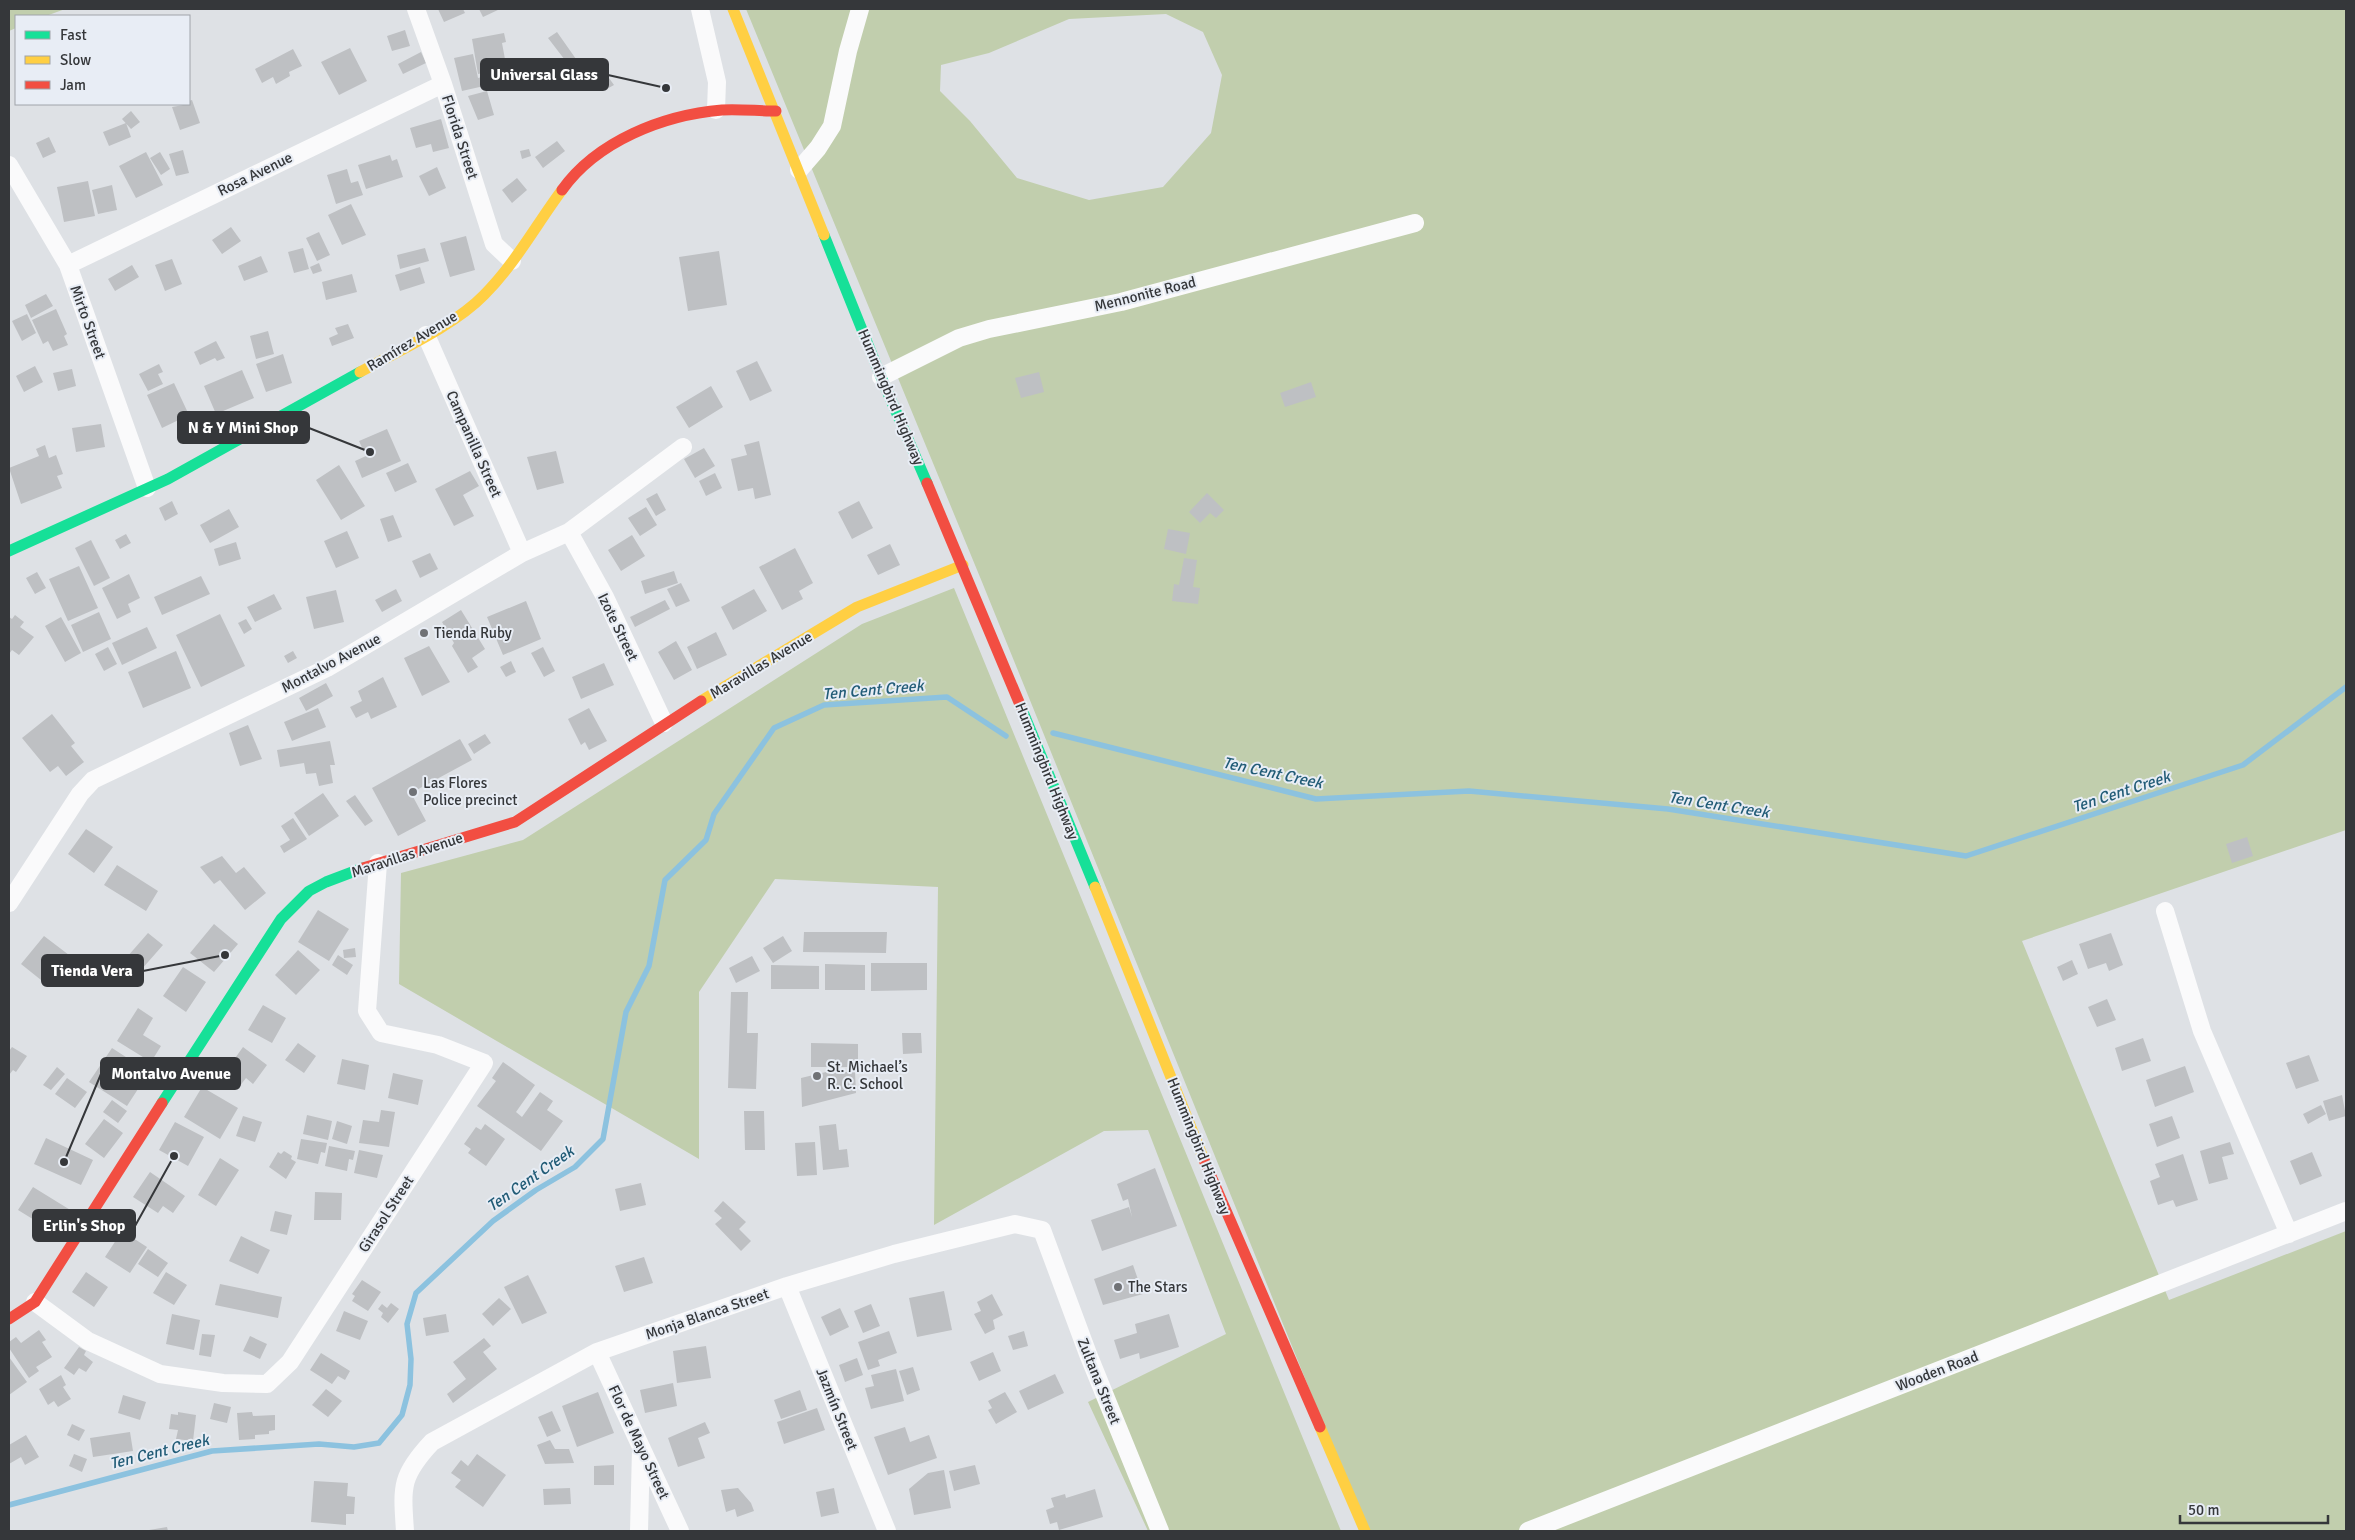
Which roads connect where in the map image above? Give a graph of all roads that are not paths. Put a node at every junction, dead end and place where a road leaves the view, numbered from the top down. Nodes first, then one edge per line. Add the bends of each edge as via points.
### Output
1 (416, 9) edge
2 (700, 9) edge
3 (733, 9) edge
4 (860, 9) edge
5 (443, 84) junction
6 (716, 110) junction
7 (776, 111) junction
8 (9, 165) edge
9 (799, 170) junction
10 (1414, 223) dead end
11 (512, 261) junction
12 (68, 265) junction
13 (426, 335) junction
14 (881, 377) junction
15 (683, 448) dead end
16 (147, 488) junction
17 (569, 532) junction
18 (9, 551) edge
19 (522, 553) junction
20 (963, 565) junction
21 (664, 723) junction
22 (378, 863) junction
23 (9, 903) edge
24 (2165, 911) dead end
25 (2346, 1212) edge
26 (1042, 1230) joint
27 (2289, 1234) junction
28 (787, 1286) junction
29 (35, 1302) junction
30 (9, 1318) edge
31 (597, 1352) junction
32 (641, 1446) junction
33 (405, 1531) edge
34 (639, 1531) edge
35 (680, 1531) edge
36 (887, 1531) edge
37 (1160, 1531) edge
38 (1365, 1531) edge
39 (1528, 1531) edge

1 - 5 street, Florida Street
2 - 6 street via 717,82
3 - 7 street, Hummingbird Highway
4 - 9 street via 832,126
5 - 11 street, Florida Street via 494,244
5 - 12 street, Rosa Avenue
6 - 7 street, Ramírez Avenue
6 - 11 street, Ramírez Avenue via 645,131 604,148 578,171
7 - 9 street, Hummingbird Highway
8 - 12 street, Mirto Street
9 - 14 street, Hummingbird Highway
10 - 14 street, Mennonite Road via 1121,302 989,329 958,338
11 - 13 street, Ramírez Avenue via 483,296
12 - 16 street, Mirto Street
13 - 16 street, Ramírez Avenue
13 - 19 street, Campanilla Street
14 - 20 street, Hummingbird Highway
15 - 17 street, Montalvo Avenue
16 - 18 street, Ramírez Avenue
17 - 19 street, Montalvo Avenue
17 - 21 street, Izote Street via 605,597
19 - 23 street, Montalvo Avenue via 327,668 93,780 80,794
20 - 21 street, Maravillas Avenue via 857,607
20 - 38 street, Hummingbird Highway via 1195,1140
21 - 22 street, Maravillas Avenue via 515,822
22 - 29 street, Maravillas Avenue via 309,891 281,920
22 - 29 street, Girasol Street via 367,1011 381,1033 438,1046 484,1062 290,1362 267,1384 223,1383 160,1374 88,1341
24 - 27 street via 2202,1031
25 - 27 street, Wooden Road
26 - 28 street, Monja Blanca Street via 1015,1224 894,1254
26 - 37 street, Zultana Street
27 - 39 street, Wooden Road
28 - 31 street, Monja Blanca Street
28 - 36 street, Jazmín Street
29 - 30 street, Maravillas Avenue
31 - 32 street, Flor de Mayo Street
31 - 33 street, Monja Blanca Street via 432,1442 406,1477 403,1502
32 - 34 street
32 - 35 street, Flor de Mayo Street

